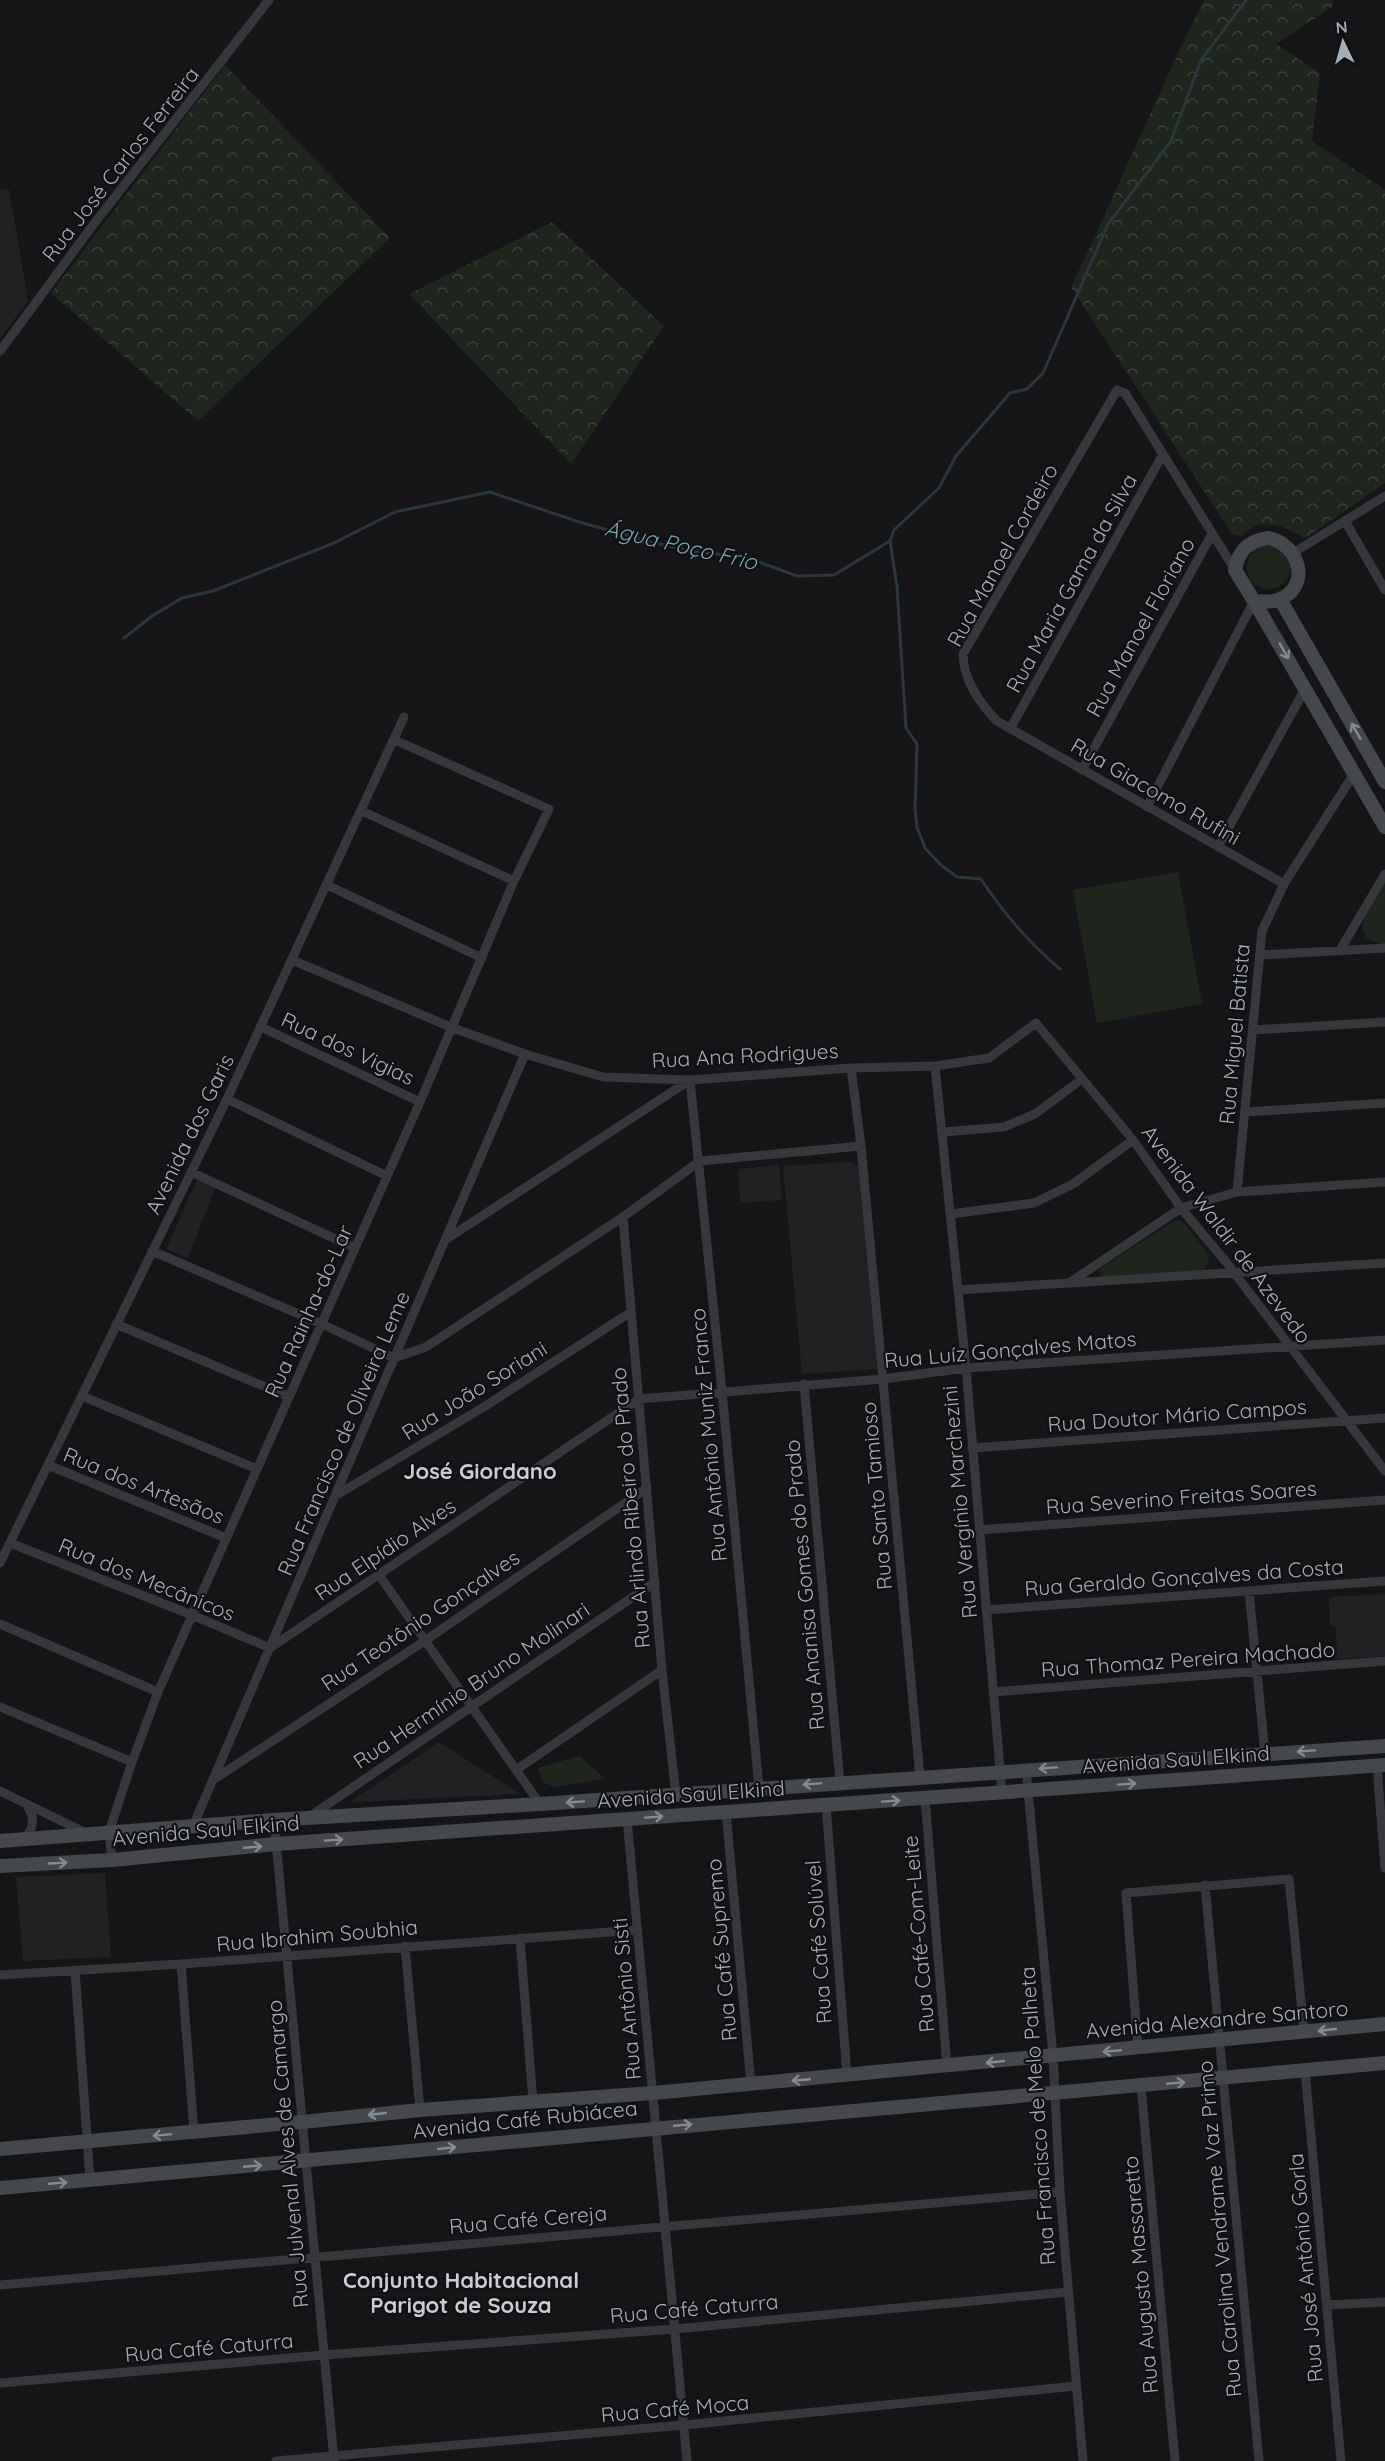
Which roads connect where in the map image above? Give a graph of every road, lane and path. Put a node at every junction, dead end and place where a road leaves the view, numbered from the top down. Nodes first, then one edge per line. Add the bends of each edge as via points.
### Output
1 (269, 0) edge
2 (0, 351) edge
3 (1163, 454) junction
4 (1385, 496) edge
5 (1345, 520) junction
6 (1212, 534) junction
7 (1293, 553) junction
8 (1235, 570) junction
9 (1385, 590) edge
10 (1280, 599) junction
11 (1254, 601) junction
12 (1305, 689) junction
13 (404, 717) dead end
14 (1010, 729) junction
15 (395, 740) junction
16 (1082, 770) junction
17 (1355, 772) junction
18 (1385, 782) edge
19 (1147, 807) junction
20 (362, 811) junction
21 (1385, 827) edge
22 (1218, 847) junction
23 (1385, 874) edge
24 (514, 881) junction
25 (1284, 884) junction
26 (327, 885) junction
27 (1385, 948) edge
28 (1340, 950) junction
29 (1260, 955) junction
30 (482, 958) junction
31 (292, 960) junction
32 (1385, 1022) edge
33 (1036, 1023) joint
34 (261, 1027) junction
35 (453, 1028) junction
36 (1253, 1030) junction
37 (525, 1054) junction
38 (935, 1066) junction
39 (851, 1068) junction
40 (1082, 1079) junction
41 (690, 1080) junction
42 (227, 1100) junction
43 (420, 1102) junction
44 (1385, 1102) edge
45 (1246, 1112) junction
46 (943, 1132) junction
47 (1132, 1140) junction
48 (861, 1146) junction
49 (700, 1161) junction
50 (191, 1172) junction
51 (387, 1176) junction
52 (1385, 1182) edge
53 (1237, 1192) junction
54 (1181, 1208) junction
55 (951, 1214) junction
56 (623, 1217) junction
57 (445, 1240) junction
58 (355, 1248) junction
59 (152, 1251) junction
60 (1385, 1263) edge
61 (1234, 1273) junction
62 (1069, 1283) junction
63 (958, 1290) junction
64 (632, 1312) junction
65 (116, 1324) junction
66 (322, 1324) junction
67 (1385, 1340) edge
68 (1290, 1345) junction
69 (394, 1358) junction
70 (966, 1368) junction
71 (883, 1379) junction
72 (804, 1384) junction
73 (722, 1391) junction
74 (81, 1396) junction
75 (289, 1397) junction
76 (639, 1399) junction
77 (1385, 1418) edge
78 (1347, 1421) junction
79 (972, 1448) junction
80 (48, 1465) junction
81 (257, 1469) junction
82 (1385, 1471) edge
83 (646, 1488) junction
84 (335, 1496) junction
85 (1385, 1500) edge
86 (979, 1530) junction
87 (226, 1538) junction
88 (10, 1543) junction
89 (0, 1563) edge
90 (379, 1575) junction
91 (1385, 1581) edge
92 (655, 1582) junction
93 (1249, 1591) junction
94 (986, 1610) junction
95 (192, 1615) junction
96 (0, 1624) edge
97 (426, 1640) junction
98 (270, 1648) junction
99 (1385, 1661) edge
100 (662, 1670) junction
101 (1256, 1672) junction
102 (158, 1692) junction
103 (993, 1692) junction
104 (472, 1706) junction
105 (0, 1707) edge
106 (1385, 1746) edge
107 (1344, 1749) junction
108 (1265, 1754) junction
109 (132, 1762) junction
110 (1381, 1766) edge
111 (1026, 1769) junction
112 (1344, 1769) junction
113 (516, 1770) junction
114 (1000, 1772) junction
115 (920, 1777) junction
116 (213, 1780) junction
117 (840, 1783) junction
118 (759, 1788) junction
119 (0, 1791) edge
120 (1028, 1791) junction
121 (1002, 1793) junction
122 (676, 1795) junction
123 (925, 1798) junction
124 (25, 1802) junction
125 (540, 1804) junction
126 (826, 1805) junction
127 (726, 1812) junction
128 (307, 1818) junction
129 (627, 1819) junction
130 (274, 1820) junction
131 (193, 1826) junction
132 (109, 1832) junction
133 (86, 1833) junction
134 (23, 1839) junction
135 (0, 1841) edge
136 (276, 1844) junction
137 (112, 1860) junction
138 (0, 1866) edge
139 (1385, 1868) edge
140 (1205, 1885) junction
141 (637, 1930) junction
142 (520, 1938) junction
143 (405, 1946) junction
144 (286, 1956) junction
145 (181, 1965) junction
146 (75, 1971) junction
147 (0, 1975) edge
148 (1385, 2024) edge
149 (1304, 2032) junction
150 (1220, 2040) junction
151 (1138, 2049) junction
152 (1053, 2056) junction
153 (1385, 2063) edge
154 (947, 2066) junction
155 (1305, 2071) junction
156 (847, 2076) junction
157 (1222, 2079) junction
158 (751, 2084) junction
159 (1141, 2086) junction
160 (653, 2093) junction
161 (1055, 2094) junction
162 (533, 2101) junction
163 (420, 2110) junction
164 (302, 2122) junction
165 (656, 2128) junction
166 (194, 2132) junction
167 (87, 2141) junction
168 (0, 2149) edge
169 (306, 2162) junction
170 (90, 2180) junction
171 (0, 2188) edge
172 (1060, 2192) junction
173 (665, 2225) junction
174 (315, 2256) junction
175 (0, 2284) edge
176 (1068, 2292) junction
177 (1385, 2302) edge
178 (1327, 2305) junction
179 (675, 2329) junction
180 (324, 2355) junction
181 (0, 2383) edge
182 (1076, 2386) junction
183 (684, 2425) junction
184 (334, 2458) edge
185 (276, 2461) edge
186 (687, 2461) edge
187 (1083, 2461) edge
188 (1175, 2461) edge
189 (1259, 2461) edge
190 (1341, 2461) edge

1 - 2 street, Rua José Carlos Ferreira
3 - 6 street
3 - 14 street, Rua Maria Gama da Silva
3 - 14 street, Rua Manoel Cordeiro via 1125,393 1114,392 963,654 966,672 979,699 997,722
4 - 5 street
5 - 7 street
5 - 9 street
6 - 8 street
6 - 16 street, Rua Manoel Floriano
7 - 8 street via 1278,540 1258,540 1241,551
7 - 10 street via 1298,562 1296,584
8 - 11 street
10 - 11 street
18 -> 10 street
11 -> 12 street
11 - 19 street
12 - 17 street
12 - 22 street
13 - 15 street, Avenida dos Garis
14 - 16 street, Rua Giacomo Rufini
15 - 20 street, Avenida dos Garis
15 - 24 street, Rua Rainha-do-Lar via 549,809
16 - 19 street, Rua Giacomo Rufini
17 - 21 street
17 - 25 street, Rua Miguel Batista
19 - 22 street, Rua Giacomo Rufini
20 - 24 street
20 - 26 street, Avenida dos Garis
22 - 25 street, Rua Giacomo Rufini
23 - 28 street
24 - 30 street, Rua Rainha-do-Lar
25 - 29 street, Rua Miguel Batista via 1262,931
26 - 30 street
26 - 31 street, Avenida dos Garis
27 - 28 street
28 - 29 street
29 - 36 street, Rua Miguel Batista
30 - 35 street, Rua Rainha-do-Lar
31 - 34 street, Avenida dos Garis
31 - 35 street, Rua Ana Rodrigues
32 - 36 street
33 - 38 street, Rua Ana Rodrigues via 989,1058
33 - 40 street, Avenida Waldir de Azevedo
34 - 42 street, Avenida dos Garis
34 - 43 street, Rua dos Vigias
35 - 37 street, Rua Ana Rodrigues
35 - 43 street, Rua Rainha-do-Lar
36 - 45 street, Rua Miguel Batista
37 - 41 street, Rua Ana Rodrigues via 603,1077
37 - 57 street, Rua Francisco de Oliveira Leme
38 - 39 street, Rua Ana Rodrigues
38 - 46 street, Rua Vergínio Marchezini
39 - 41 street, Rua Ana Rodrigues
39 - 48 street, Rua Santo Tamioso
40 - 46 street via 1035,1114 1004,1127
40 - 47 street, Avenida Waldir de Azevedo
41 - 49 street, Rua Antônio Muniz Franco
41 - 57 street
42 - 50 street, Avenida dos Garis
42 - 51 street
43 - 51 street, Rua Rainha-do-Lar
44 - 45 street
45 - 53 street, Rua Miguel Batista
46 - 55 street, Rua Vergínio Marchezini
47 - 54 street, Avenida Waldir de Azevedo
47 - 55 street via 1073,1184 1034,1203
48 - 49 street
48 - 71 street, Rua Santo Tamioso
49 - 56 street
49 - 73 street, Rua Antônio Muniz Franco
50 - 58 street
50 - 59 street, Avenida dos Garis
51 - 58 street, Rua Rainha-do-Lar
52 - 53 street
53 - 54 street
54 - 61 street, Avenida Waldir de Azevedo
54 - 62 street
55 - 63 street, Rua Vergínio Marchezini
56 - 64 street, Rua Arlindo Ribeiro do Prado
56 - 69 street via 426,1347
57 - 69 street, Rua Francisco de Oliveira Leme
58 - 66 street, Rua Rainha-do-Lar
59 - 65 street, Avenida dos Garis
59 - 66 street
60 - 61 street
61 - 62 street
61 - 68 street, Avenida Waldir de Azevedo
62 - 63 street
63 - 70 street, Rua Vergínio Marchezini
64 - 76 street, Rua Arlindo Ribeiro do Prado
64 - 84 street, Rua João Soriani via 487,1406
65 - 74 street, Avenida dos Garis
65 - 75 street
66 - 69 street
66 - 75 street, Rua Rainha-do-Lar
67 - 68 street, Rua Luíz Gonçalves Matos
68 - 70 street, Rua Luíz Gonçalves Matos
68 - 78 street, Avenida Waldir de Azevedo
69 - 84 street, Rua Francisco de Oliveira Leme
70 - 71 street, Rua Luíz Gonçalves Matos
70 - 79 street, Rua Vergínio Marchezini
71 - 72 street, Rua Luíz Gonçalves Matos
71 - 115 street, Rua Santo Tamioso
72 - 73 street, Rua Luíz Gonçalves Matos
72 - 117 street, Rua Ananisa Gomes do Prado
73 - 76 street, Rua Luíz Gonçalves Matos
73 - 118 street, Rua Antônio Muniz Franco
74 - 80 street, Avenida dos Garis
74 - 81 street
75 - 81 street, Rua Rainha-do-Lar
76 - 83 street, Rua Arlindo Ribeiro do Prado
76 - 90 street, Rua Elpídio Alves
77 - 78 street, Rua Doutor Mário Campos
78 - 79 street, Rua Doutor Mário Campos
78 - 82 street, Avenida Waldir de Azevedo
79 - 86 street, Rua Vergínio Marchezini
80 - 87 street, Rua dos Artesãos
80 - 88 street, Avenida dos Garis
81 - 87 street, Rua Rainha-do-Lar
83 - 92 street, Rua Arlindo Ribeiro do Prado
83 - 97 street, Rua Teotônio Gonçalves
84 - 98 street, Rua Francisco de Oliveira Leme
85 - 86 street, Rua Severino Freitas Soares
86 - 94 street, Rua Vergínio Marchezini
87 - 95 street, Rua Rainha-do-Lar
88 - 89 street, Avenida dos Garis
88 - 95 street, Rua dos Mecânicos
90 - 97 street
90 - 98 street, Rua Elpídio Alves
91 - 93 street, Rua Geraldo Gonçalves da Costa
92 - 100 street, Rua Arlindo Ribeiro do Prado
92 - 104 street, Rua Hermínio Bruno Molinari
93 - 94 street, Rua Geraldo Gonçalves da Costa
93 - 101 street
94 - 103 street, Rua Vergínio Marchezini
95 - 98 street, Rua dos Mecânicos
95 - 102 street, Rua Rainha-do-Lar
96 - 102 street
97 - 104 street
97 - 116 street, Rua Teotônio Gonçalves
98 - 116 street, Rua Francisco de Oliveira Leme
99 - 101 street, Rua Thomaz Pereira Machado
100 - 113 street
100 - 122 street, Rua Arlindo Ribeiro do Prado
101 - 103 street, Rua Thomaz Pereira Machado
101 - 108 street
102 - 109 street, Rua Rainha-do-Lar
103 - 114 street, Rua Vergínio Marchezini
104 - 113 street
104 - 128 street, Rua Hermínio Bruno Molinari
105 - 109 street
106 - 107 street, Avenida Saul Elkind
107 -> 108 street, Avenida Saul Elkind
107 - 112 street
108 -> 111 street, Avenida Saul Elkind
109 - 132 street, Rua Rainha-do-Lar
110 - 112 street, Avenida Saul Elkind
110 - 139 street
111 - 114 street, Avenida Saul Elkind
111 - 120 street, Rua Francisco de Melo Palheta
120 -> 112 street, Avenida Saul Elkind
113 - 125 street
114 - 115 street, Avenida Saul Elkind
114 - 121 street, Rua Vergínio Marchezini
115 - 117 street, Avenida Saul Elkind
116 - 131 street, Rua Francisco de Oliveira Leme
117 -> 118 street, Avenida Saul Elkind
118 - 122 street, Avenida Saul Elkind
119 - 124 street
120 - 121 street, Avenida Saul Elkind
120 - 152 street, Rua Francisco de Melo Palheta
121 - 123 street, Avenida Saul Elkind
122 -> 125 street, Avenida Saul Elkind
126 -> 123 street, Avenida Saul Elkind
123 - 154 street, Rua Café-Com-Leite
124 - 133 street
124 - 134 street via 33,1825
125 - 128 street, Avenida Saul Elkind
126 - 127 street, Avenida Saul Elkind
126 - 156 street, Rua Café Solúvel
129 -> 127 street, Avenida Saul Elkind
127 - 158 street, Rua Café Supremo
128 - 130 street, Avenida Saul Elkind
136 -> 129 street, Avenida Saul Elkind
129 - 141 street, Rua Antônio Sisti
130 - 131 street, Avenida Saul Elkind
130 - 136 street, Rua Julvenal Alves de Camargo
131 - 132 street, Avenida Saul Elkind
132 - 133 street, Avenida Saul Elkind
132 - 137 street
133 - 134 street, Avenida Saul Elkind
134 - 135 street, Avenida Saul Elkind
137 -> 136 street, Avenida Saul Elkind
136 - 144 street, Rua Julvenal Alves de Camargo
138 -> 137 street, Avenida Saul Elkind
140 - 149 street via 1289,1879
140 - 150 street, Rua Carolina Vendrame Vaz Primo
140 - 151 street via 1126,1893
141 - 142 street, Rua Ibrahim Soubhia
141 - 160 street, Rua Antônio Sisti
142 - 143 street, Rua Ibrahim Soubhia
142 - 162 street
143 - 144 street, Rua Ibrahim Soubhia
143 - 163 street
144 - 145 street, Rua Ibrahim Soubhia
144 - 164 street, Rua Julvenal Alves de Camargo
145 - 146 street, Rua Ibrahim Soubhia
145 - 166 street
146 - 147 street, Rua Ibrahim Soubhia
146 - 167 street
148 -> 149 street, Avenida Alexandre Santoro
149 - 150 street, Avenida Alexandre Santoro
150 - 151 street, Avenida Alexandre Santoro
150 - 157 street, Rua Carolina Vendrame Vaz Primo
151 -> 152 street, Avenida Alexandre Santoro
152 -> 154 street, Avenida Café Rubiácea
152 - 161 street, Rua Francisco de Melo Palheta
153 - 155 street
154 - 156 street, Avenida Café Rubiácea
155 - 157 street
155 - 178 street, Rua José Antônio Gorla
156 -> 158 street, Avenida Café Rubiácea
159 -> 157 street
157 - 189 street, Rua Carolina Vendrame Vaz Primo
158 - 160 street, Avenida Café Rubiácea
159 - 161 street
159 - 188 street, Rua Augusto Massaretto
160 - 162 street, Avenida Café Rubiácea
160 - 165 street, Rua Antônio Sisti
165 -> 161 street, Avenida Café Rubiácea
161 - 172 street, Rua Francisco de Melo Palheta
162 - 163 street, Avenida Café Rubiácea
163 -> 164 street, Avenida Café Rubiácea
164 - 166 street, Avenida Café Rubiácea
164 - 169 street, Rua Julvenal Alves de Camargo
169 -> 165 street, Avenida Café Rubiácea
165 - 173 street, Rua Antônio Sisti
166 -> 167 street, Avenida Café Rubiácea
167 - 168 street, Avenida Café Rubiácea
167 - 170 street
170 -> 169 street, Avenida Café Rubiácea
169 - 174 street, Rua Julvenal Alves de Camargo
171 -> 170 street, Avenida Café Rubiácea
172 - 173 street, Rua Café Cereja
172 - 176 street, Rua Francisco de Melo Palheta
173 - 174 street, Rua Café Cereja
173 - 179 street, Rua Antônio Sisti
174 - 175 street, Rua Café Cereja
174 - 180 street, Rua Julvenal Alves de Camargo
176 - 179 street, Rua Café Caturra
176 - 182 street, Rua Francisco de Melo Palheta
177 - 178 street
178 - 190 street, Rua José Antônio Gorla
179 - 180 street, Rua Café Caturra
179 - 183 street, Rua Antônio Sisti
180 - 181 street, Rua Café Caturra
180 - 184 street, Rua Julvenal Alves de Camargo
182 - 183 street, Rua Café Moca
182 - 187 street, Rua Francisco de Melo Palheta
183 - 184 street, Rua Café Moca
183 - 186 street, Rua Antônio Sisti
184 - 185 street, Rua Café Moca

